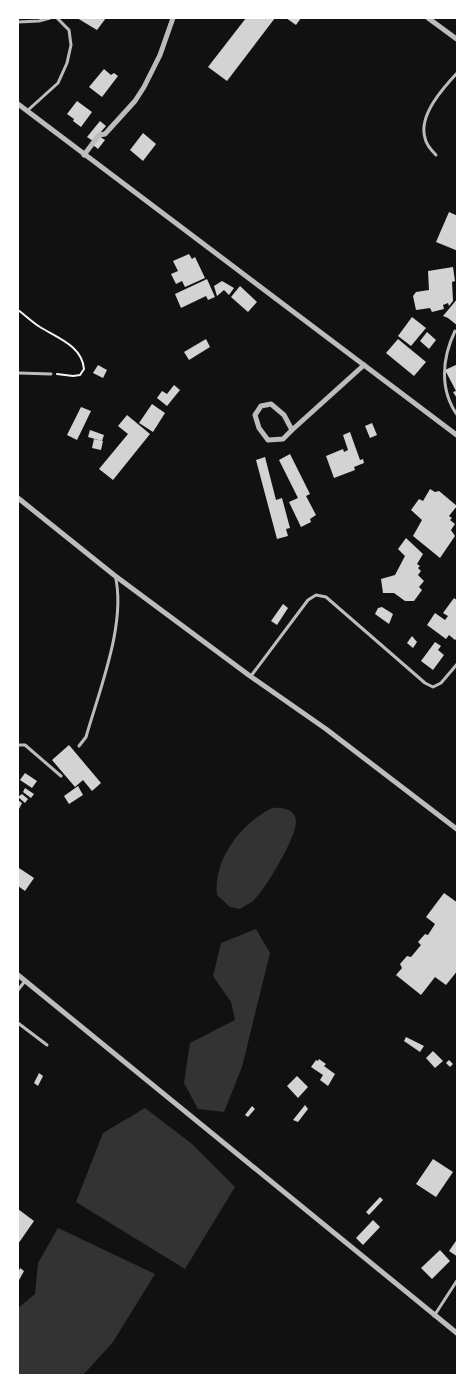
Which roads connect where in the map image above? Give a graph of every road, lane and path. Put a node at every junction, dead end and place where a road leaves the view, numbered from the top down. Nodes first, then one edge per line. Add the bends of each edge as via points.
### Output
1 (50, 18) edge
2 (57, 18) edge
3 (173, 18) edge
4 (428, 18) edge
5 (18, 22) edge
6 (458, 40) edge
7 (458, 72) edge
8 (18, 104) edge
9 (27, 112) junction
10 (84, 155) junction
11 (436, 155) dead end
12 (18, 310) edge
13 (455, 331) dead end
14 (364, 365) junction
15 (18, 373) edge
16 (51, 374) joint
17 (458, 416) edge
18 (292, 430) junction
19 (458, 436) edge
20 (18, 498) edge
21 (114, 575) junction
22 (458, 663) edge
23 (250, 676) junction
24 (18, 744) edge
25 (79, 746) dead end
26 (61, 776) dead end
27 (458, 830) edge
28 (18, 975) edge
29 (25, 980) junction
30 (18, 990) edge
31 (18, 1023) edge
32 (48, 1045) dead end
33 (458, 1279) edge
34 (434, 1316) junction
35 (458, 1334) edge

1 - 5 lane
2 - 9 lane via 69,30 71,45 67,63 58,83
3 - 10 street via 160,56 135,101 105,134 99,135
4 - 6 street
7 - 11 lane via 441,89 424,125 424,138
8 - 9 street
9 - 10 street
10 - 14 street
12 - 16 path via 69,344 83,361 84,369 80,375
13 - 17 lane via 444,368 446,394
14 - 18 street
14 - 19 street
15 - 16 lane
18 - 18 street via 283,439 268,440 255,415 261,406 271,404 284,415
20 - 21 street
21 - 23 street
21 - 25 lane via 117,614 112,644 86,737
22 - 23 lane via 441,684 432,686 326,597 316,595 308,600
23 - 27 street via 326,729
24 - 26 lane via 25,745
28 - 29 street
29 - 30 lane
29 - 34 street
31 - 32 lane
33 - 34 lane
34 - 35 street

